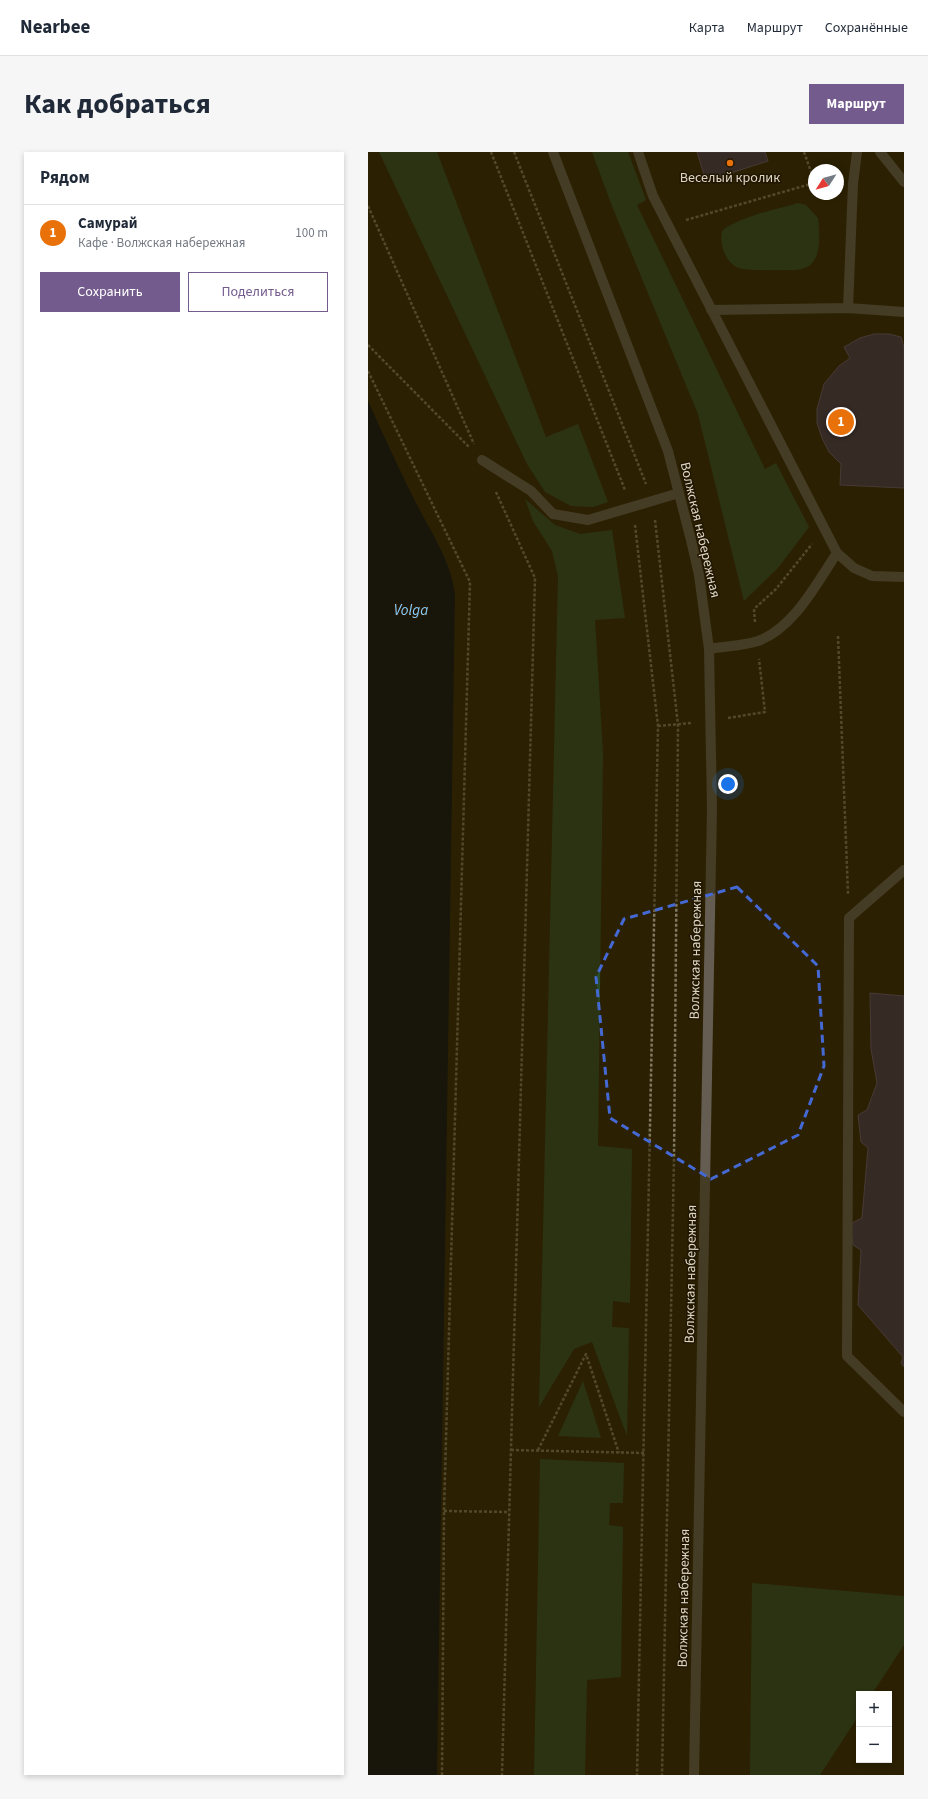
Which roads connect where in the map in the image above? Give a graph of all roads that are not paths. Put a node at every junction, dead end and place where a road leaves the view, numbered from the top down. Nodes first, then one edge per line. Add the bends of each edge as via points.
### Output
1 (553, 152) edge
2 (638, 152) edge
3 (857, 152) edge
4 (880, 152) edge
5 (904, 182) edge
6 (848, 308) junction
7 (711, 310) junction
8 (904, 312) edge
9 (482, 460) road end
10 (679, 493) junction
11 (837, 554) junction
12 (904, 577) edge
13 (709, 649) junction
14 (904, 870) edge
15 (904, 1412) edge
16 (694, 1775) edge

1 - 10 street, Волжская набережная via 668,451
2 - 7 street via 653,196
3 - 6 street via 853,184
4 - 5 street
6 - 7 street
6 - 8 street
7 - 11 street
9 - 10 street via 531,491 553,514 588,520
10 - 13 street, Волжская набережная via 699,575
11 - 12 street via 854,568 872,576
11 - 13 street via 792,618 773,634 757,641
13 - 16 street, Волжская набережная via 712,808
14 - 15 street via 849,918 847,1356

